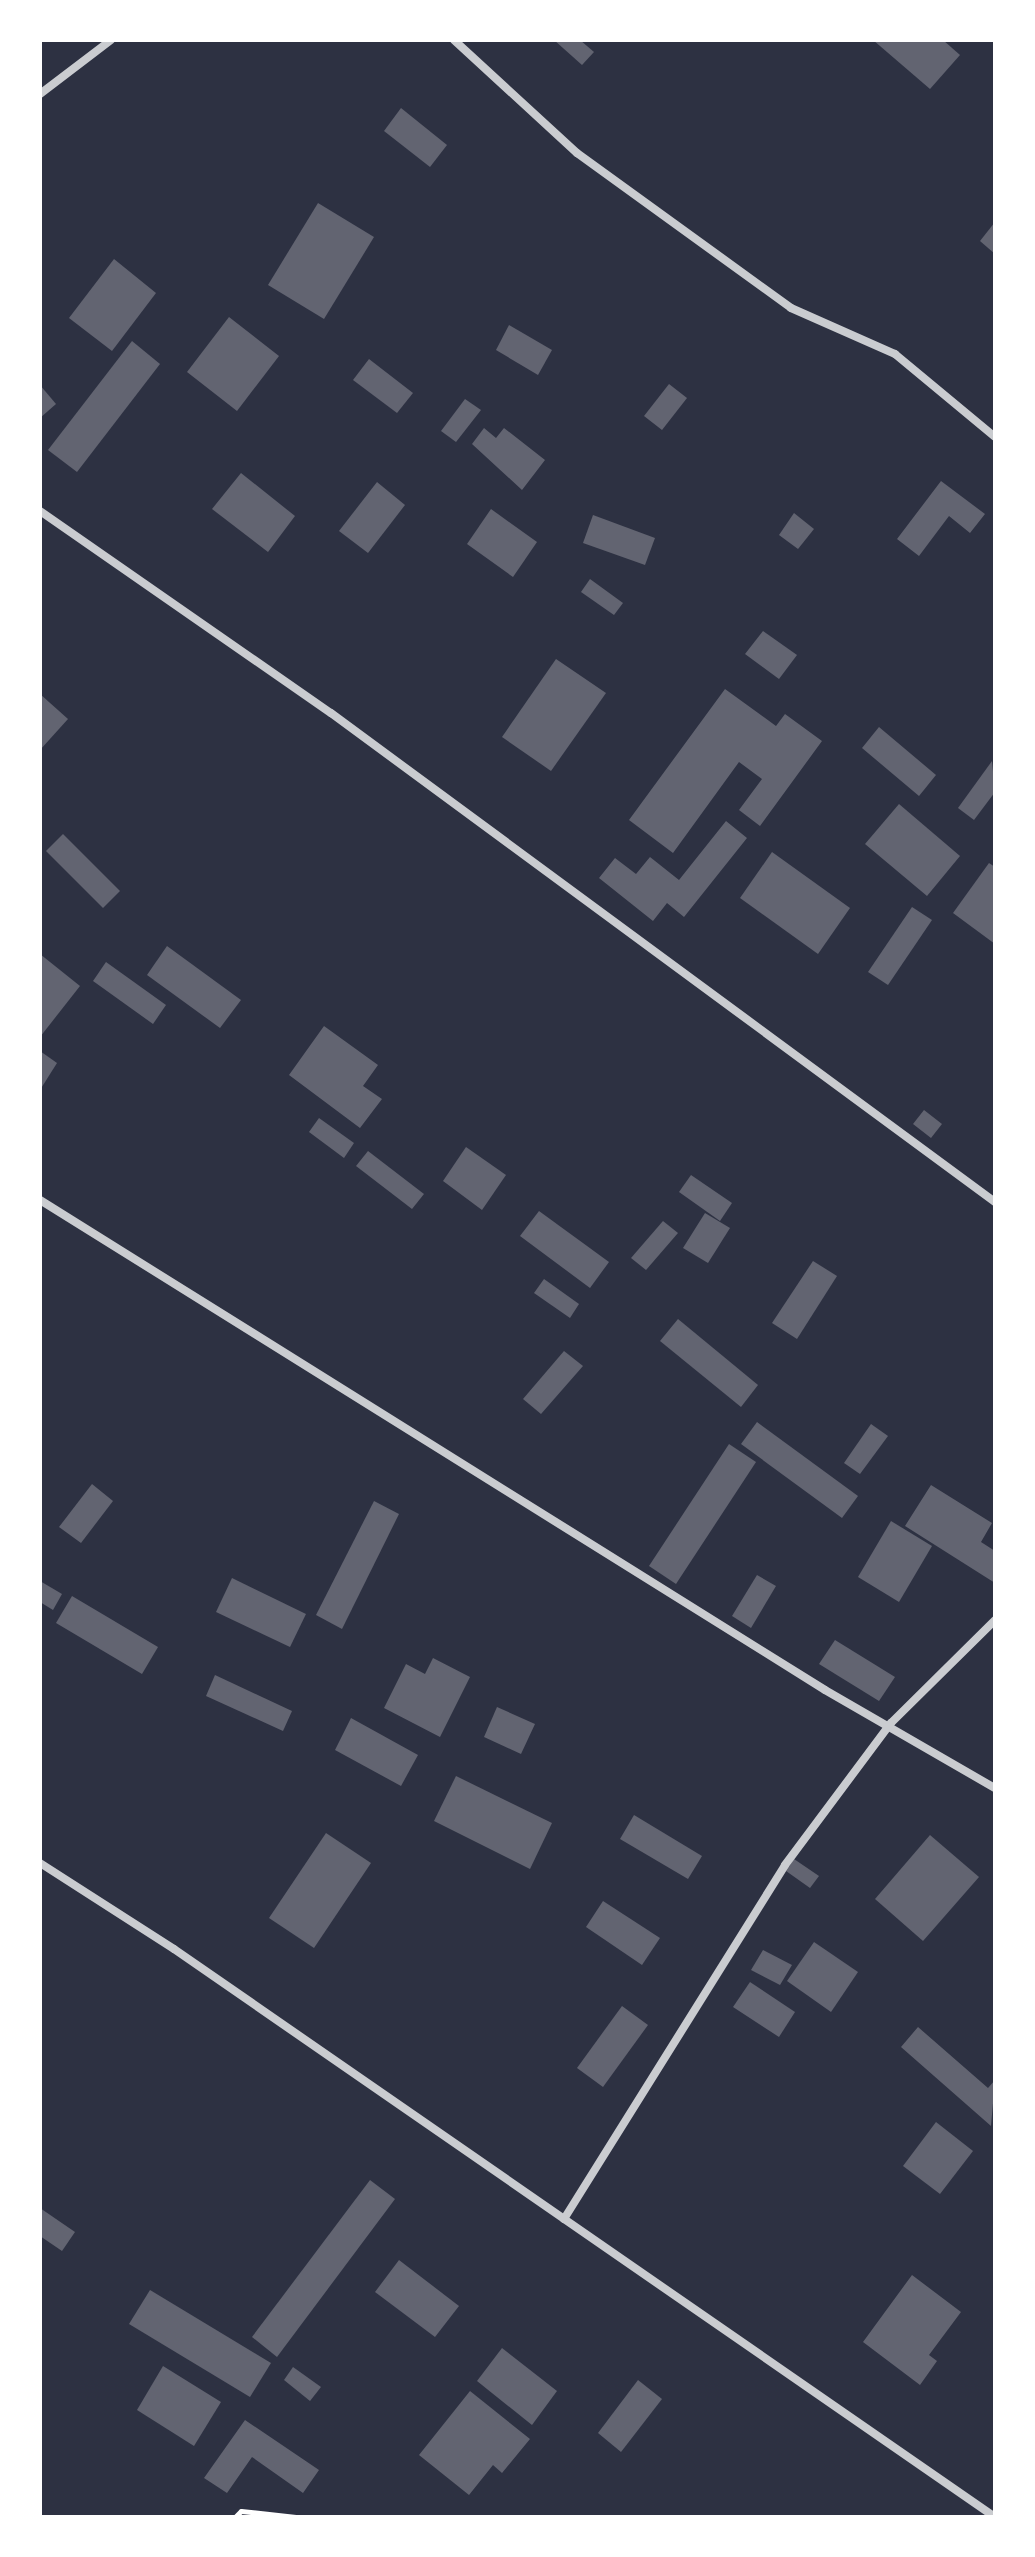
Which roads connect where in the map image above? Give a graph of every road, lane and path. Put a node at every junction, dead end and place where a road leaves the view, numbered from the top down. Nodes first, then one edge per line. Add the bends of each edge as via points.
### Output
1 (111, 40) edge
2 (454, 40) edge
3 (40, 94) edge
4 (995, 437) edge
5 (40, 511) edge
6 (40, 1200) edge
7 (995, 1202) edge
8 (995, 1620) edge
9 (891, 1723) junction
10 (995, 1788) edge
11 (40, 1863) edge
12 (564, 2219) junction
13 (235, 2517) edge
14 (296, 2517) edge
15 (995, 2517) edge

1 - 3 street
2 - 4 street via 577,153 791,308 895,354
5 - 7 street via 331,713
6 - 9 street via 784,1666
8 - 9 street
9 - 10 street
9 - 12 street via 785,1865
11 - 12 street
12 - 15 street
13 - 14 path via 241,2511

